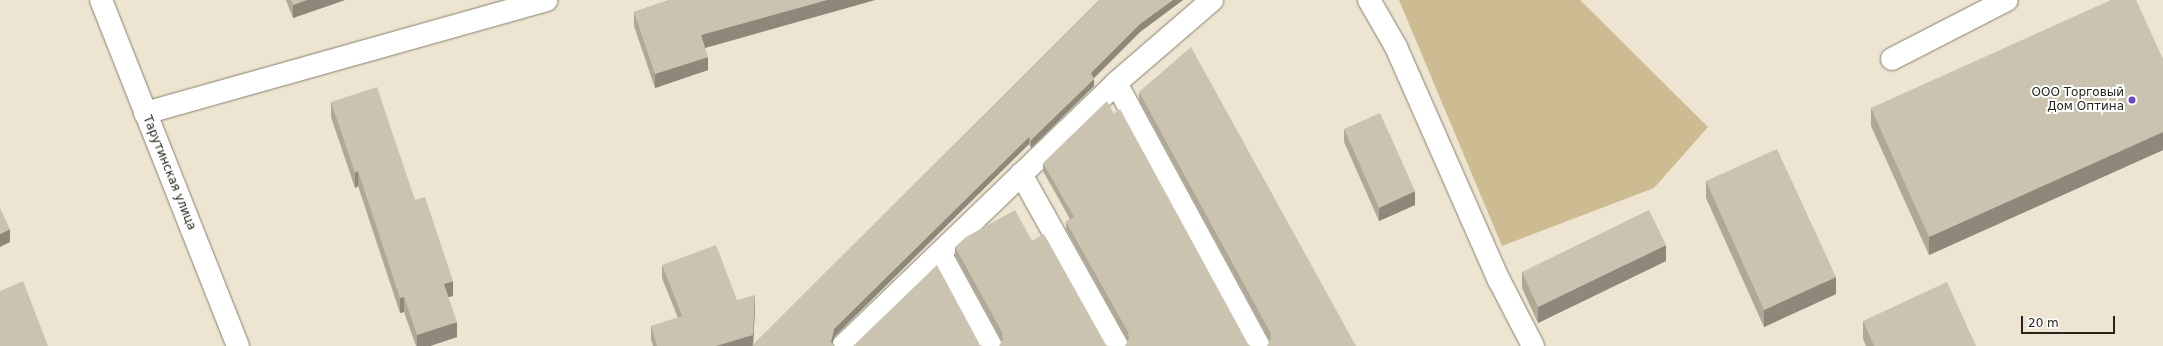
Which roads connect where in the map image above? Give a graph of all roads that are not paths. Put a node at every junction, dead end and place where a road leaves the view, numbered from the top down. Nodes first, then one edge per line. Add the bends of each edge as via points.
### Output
1 (101, 0) edge
2 (546, 0) edge
3 (1212, 0) edge
4 (1369, 0) edge
5 (2007, 0) edge
6 (1892, 58) dead end
7 (1116, 83) junction
8 (145, 113) junction
9 (1021, 174) junction
10 (940, 253) junction
11 (848, 344) edge
12 (238, 346) edge
13 (991, 346) edge
14 (1117, 346) edge
15 (1259, 346) edge
16 (1533, 346) edge

1 - 8 main road, Тарутинская улица
2 - 8 main road
3 - 7 main road
4 - 16 main road via 1396,47 1499,280
5 - 6 main road
7 - 9 main road
7 - 15 main road
8 - 12 main road, Тарутинская улица
9 - 10 main road
9 - 14 main road
10 - 11 main road
10 - 13 main road

